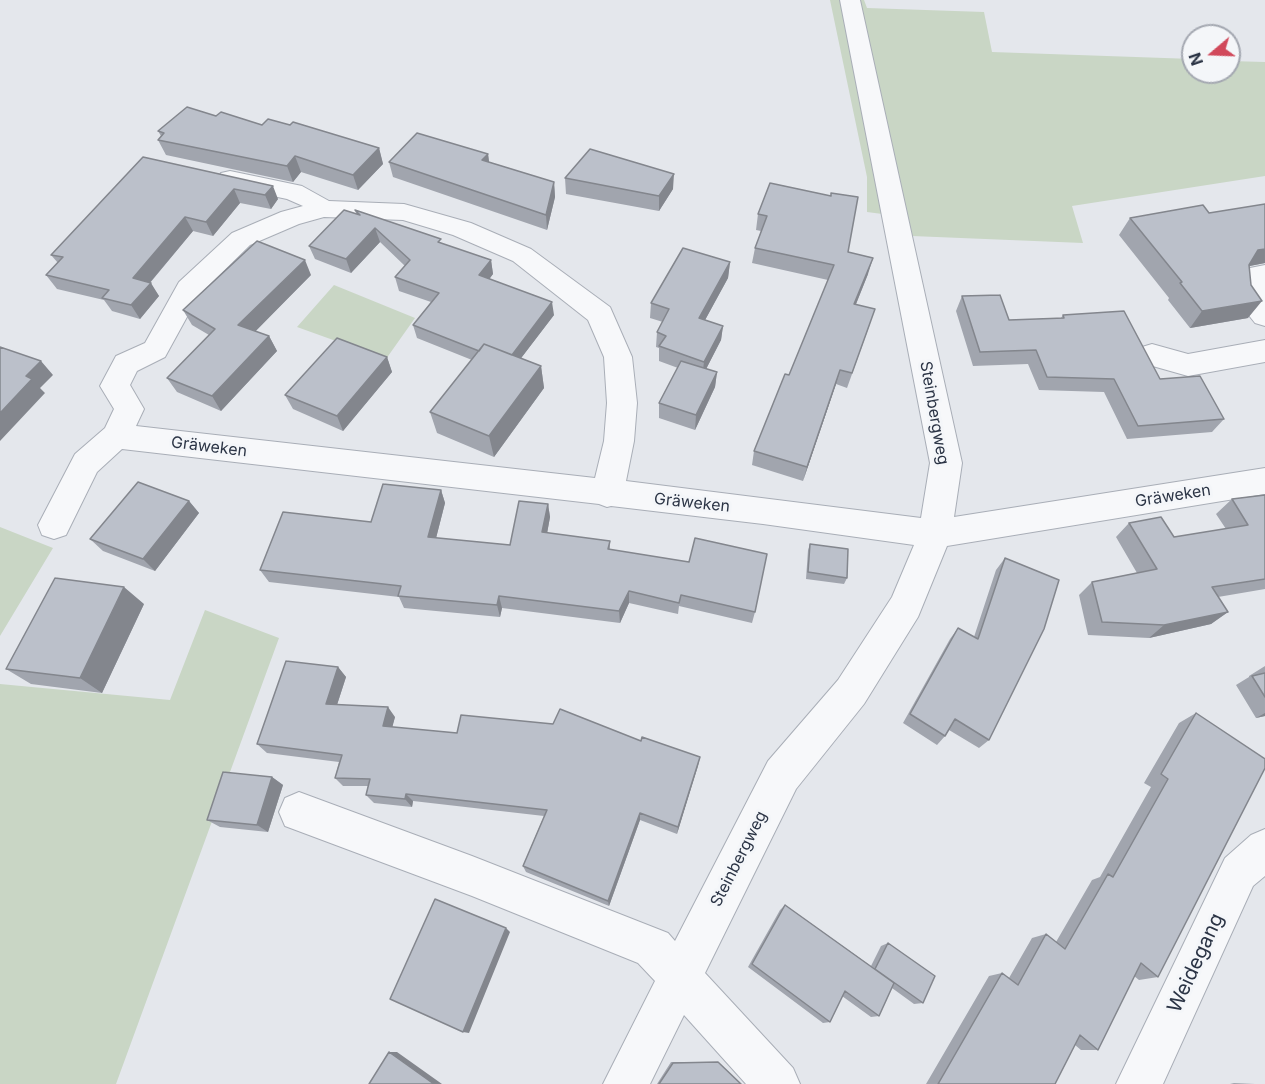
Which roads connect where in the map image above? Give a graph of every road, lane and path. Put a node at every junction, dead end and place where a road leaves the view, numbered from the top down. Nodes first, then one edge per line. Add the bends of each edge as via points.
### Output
1 (850, 0) edge
2 (203, 173) edge
3 (324, 209) junction
4 (1265, 274) edge
5 (1265, 316) edge
6 (1265, 351) edge
7 (1152, 355) dead end
8 (116, 436) junction
9 (1265, 481) edge
10 (608, 494) junction
11 (54, 525) dead end
12 (935, 534) junction
13 (298, 812) dead end
14 (1265, 849) edge
15 (678, 978) junction
16 (626, 1084) edge
17 (777, 1084) edge
18 (1139, 1084) edge

1 - 12 street, Steinbergweg via 946,463
2 - 3 street via 293,192
3 - 8 street via 290,218 242,239 189,289 155,350 126,364 115,386 129,409
3 - 10 street via 404,212 462,229 522,255 600,314 618,357 622,403
4 - 5 street via 1254,276 1251,283 1253,301
6 - 7 street via 1188,365
8 - 10 street, Gräweken
8 - 11 street via 86,463
9 - 12 street, Gräweken
10 - 12 street, Gräweken
12 - 15 street, Steinbergweg via 906,606 851,692 782,775
13 - 15 street via 653,948
14 - 18 street, Weidegang via 1239,872
15 - 16 street, Steinbergweg
15 - 17 street

